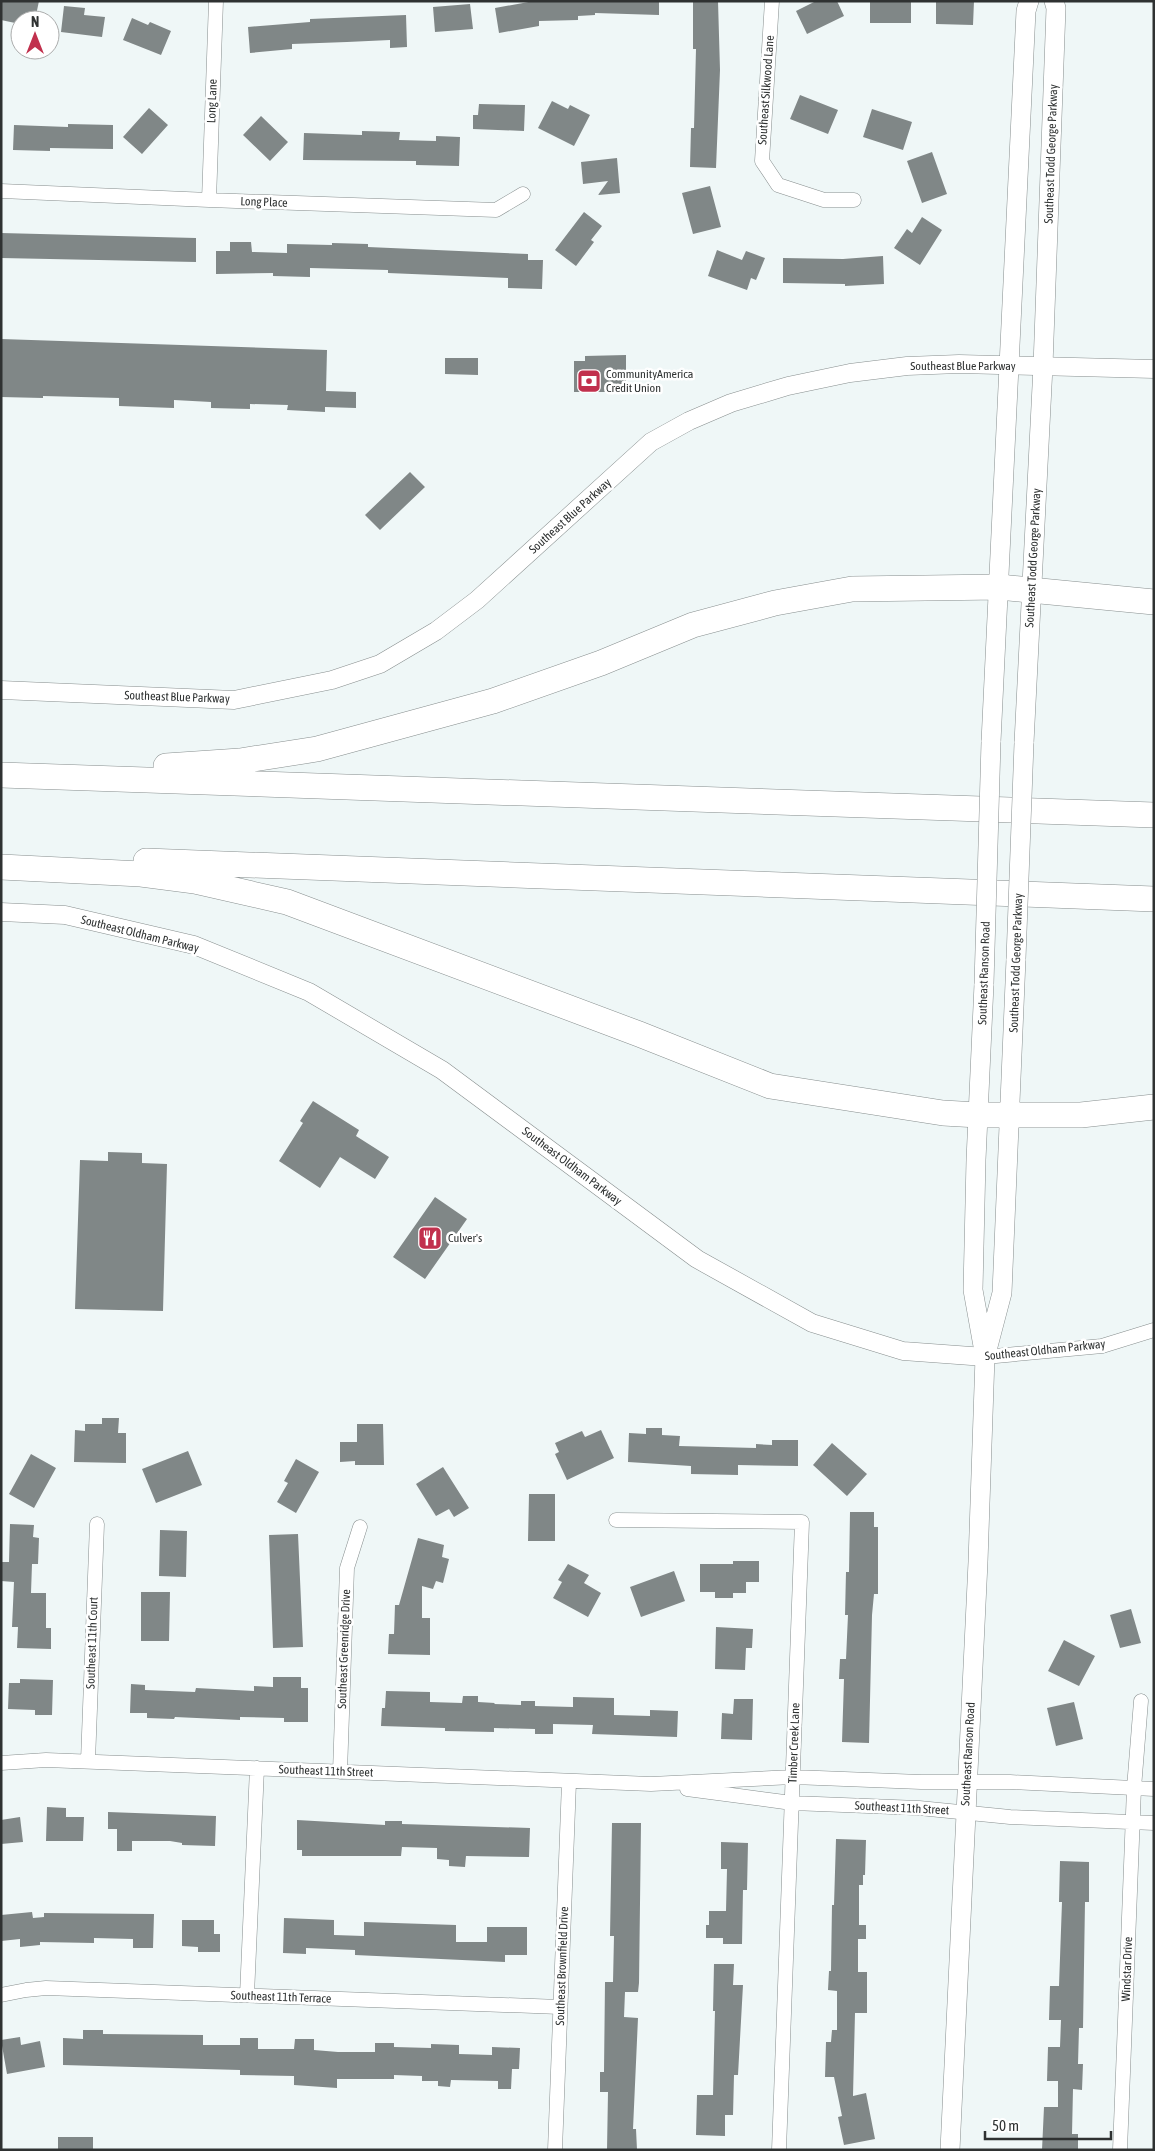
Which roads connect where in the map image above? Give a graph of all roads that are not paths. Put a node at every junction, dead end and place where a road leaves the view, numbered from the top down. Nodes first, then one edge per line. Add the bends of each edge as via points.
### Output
1 (216, 1) edge
2 (772, 1) edge
3 (1029, 1) edge
4 (1054, 1) edge
5 (1, 191) edge
6 (523, 194) dead end
7 (209, 200) junction
8 (854, 200) dead end
9 (1010, 366) junction
10 (1043, 366) junction
11 (1154, 369) edge
12 (999, 587) junction
13 (1032, 589) junction
14 (1154, 602) edge
15 (1, 690) edge
16 (1, 775) edge
17 (69, 777) junction
18 (1154, 815) edge
19 (1, 855) edge
20 (1, 867) edge
21 (1154, 899) edge
22 (1, 912) edge
23 (1154, 1107) edge
24 (978, 1115) junction
25 (1010, 1116) junction
26 (1154, 1330) edge
27 (985, 1358) junction
28 (616, 1520) dead end
29 (97, 1524) dead end
30 (360, 1527) dead end
31 (1141, 1701) dead end
32 (88, 1761) junction
33 (1, 1763) edge
34 (257, 1768) junction
35 (340, 1772) junction
36 (793, 1777) junction
37 (569, 1782) junction
38 (966, 1782) junction
39 (651, 1784) junction
40 (1134, 1788) junction
41 (1154, 1789) edge
42 (792, 1803) junction
43 (965, 1813) junction
44 (1133, 1822) junction
45 (1154, 1822) edge
46 (1, 1995) edge
47 (247, 1995) junction
48 (560, 2008) junction
49 (555, 2150) edge
50 (779, 2150) edge
51 (950, 2150) edge
52 (1120, 2150) edge

1 - 7 street, Long Lane
2 - 8 street, Southeast Silkwood Lane via 762,161 778,185 824,200
3 - 9 main road
4 - 10 main road, Southeast Todd George Parkway
5 - 7 street, Long Place
6 - 7 street, Long Place via 496,210
9 - 10 street, Southeast Blue Parkway
9 - 12 main road
9 - 15 street, Southeast Blue Parkway via 907,366 850,373 788,386 731,403 689,421 651,442 477,600 436,631 380,664 332,680 234,700
10 - 11 street, Southeast Blue Parkway
10 - 13 main road, Southeast Todd George Parkway
12 - 13 highway
12 - 17 highway via 852,589 775,603 693,625 601,663 493,700 317,748 231,762 92,766
12 - 24 main road, Southeast Ranson Road, bridge
13 - 14 highway
13 - 25 main road, Southeast Todd George Parkway, bridge
16 - 17 highway
17 - 18 highway
19 - 21 highway
20 - 24 highway via 141,874 287,902 770,1086 943,1113
22 - 27 street, Southeast Oldham Parkway via 65,915 194,945 309,992 442,1070 697,1259 812,1323 903,1351
23 - 25 highway via 1081,1115
24 - 25 highway
24 - 27 main road, Southeast Ranson Road via 973,1290
25 - 27 main road, Southeast Ranson Road via 1002,1293
26 - 27 street, Southeast Oldham Parkway via 1102,1346
27 - 38 main road, Southeast Ranson Road
28 - 36 street, Timber Creek Lane via 802,1522
29 - 32 street, Southeast 11th Court
30 - 35 street, Southeast Greenridge Drive via 347,1568
31 - 40 street, Windstar Drive
32 - 33 street, Southeast 11th Street
32 - 34 street, Southeast 11th Street
34 - 35 street, Southeast 11th Street
34 - 47 street
35 - 37 street, Southeast 11th Street
36 - 38 street, Southeast 11th Street
36 - 39 street, Southeast 11th Street
36 - 42 street, Timber Creek Lane
37 - 39 street, Southeast 11th Street
37 - 48 street, Southeast Brownfield Drive
38 - 40 street, Southeast 11th Street
38 - 43 main road, Southeast Ranson Road
39 - 42 street, Southeast 11th Street
40 - 41 street, Southeast 11th Street
40 - 44 street, Windstar Drive
42 - 43 street, Southeast 11th Street
42 - 50 street, Timber Creek Lane
43 - 44 street, Southeast 11th Street
43 - 51 main road, Southeast Ranson Road
44 - 45 street, Southeast 11th Street
44 - 52 street, Windstar Drive
46 - 47 street, Southeast 11th Terrace via 46,1988
47 - 48 street, Southeast 11th Terrace
48 - 49 street, Southeast Brownfield Drive

